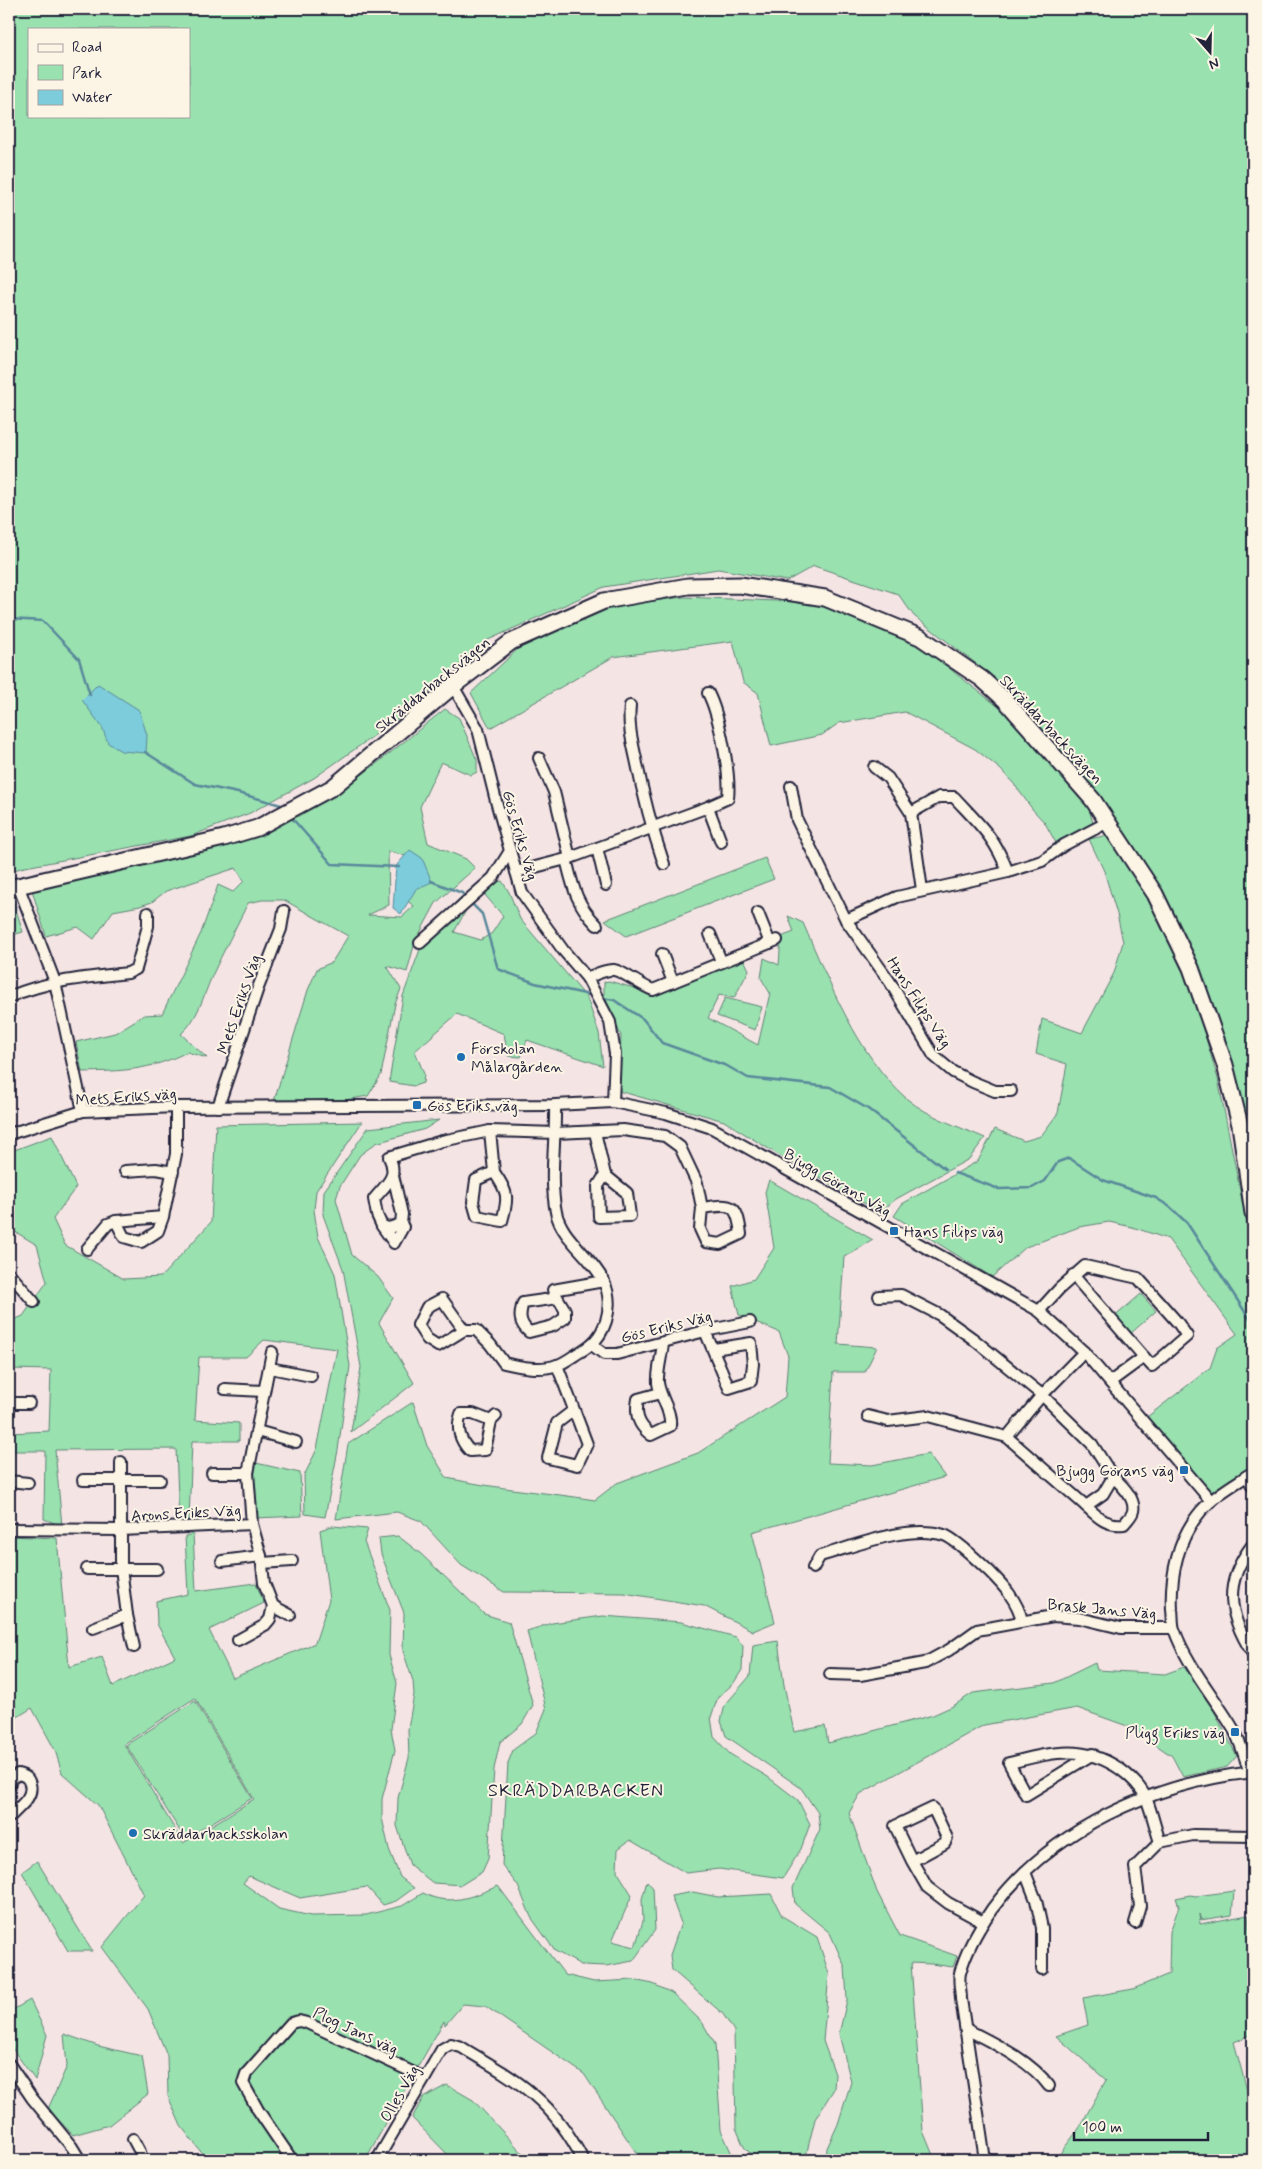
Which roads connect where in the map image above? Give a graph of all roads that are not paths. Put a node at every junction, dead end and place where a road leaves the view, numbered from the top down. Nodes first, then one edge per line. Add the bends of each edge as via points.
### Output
1 (453, 686) junction
2 (708, 693) dead end
3 (630, 706) dead end
4 (539, 758) dead end
5 (874, 767) dead end
6 (791, 786) dead end
7 (708, 807) junction
8 (911, 812) junction
9 (1108, 822) junction
10 (652, 828) junction
11 (721, 842) dead end
12 (597, 848) junction
13 (510, 851) junction
14 (568, 858) junction
15 (664, 864) dead end
16 (516, 872) junction
17 (1008, 872) junction
18 (606, 885) dead end
19 (13, 886) edge
20 (922, 890) junction
21 (284, 911) dead end
22 (148, 913) dead end
23 (758, 913) dead end
24 (846, 920) junction
25 (597, 925) dead end
26 (710, 934) dead end
27 (420, 943) dead end
28 (662, 954) dead end
29 (720, 961) junction
30 (587, 978) junction
31 (55, 982) junction
32 (673, 982) junction
33 (9, 997) edge
34 (1012, 1091) dead end
35 (613, 1102) junction
36 (555, 1105) junction
37 (176, 1107) junction
38 (218, 1107) junction
39 (83, 1112) junction
40 (490, 1131) junction
41 (595, 1132) junction
42 (556, 1133) junction
43 (9, 1134) edge
44 (125, 1171) dead end
45 (173, 1172) junction
46 (494, 1172) junction
47 (393, 1175) junction
48 (605, 1175) junction
49 (702, 1208) junction
50 (1253, 1213) edge
51 (163, 1217) junction
52 (116, 1221) junction
53 (401, 1224) junction
54 (382, 1226) junction
55 (87, 1248) dead end
56 (9, 1273) edge
57 (1073, 1275) junction
58 (604, 1281) junction
59 (21, 1286) junction
60 (9, 1287) edge
61 (879, 1296) dead end
62 (558, 1298) junction
63 (34, 1302) dead end
64 (1039, 1311) junction
65 (750, 1322) dead end
66 (464, 1330) junction
67 (705, 1331) junction
68 (663, 1343) junction
69 (592, 1345) junction
70 (714, 1349) junction
71 (272, 1352) dead end
72 (1084, 1352) junction
73 (1144, 1356) junction
74 (557, 1366) junction
75 (270, 1368) junction
76 (311, 1376) dead end
77 (1110, 1382) junction
78 (226, 1389) dead end
79 (264, 1391) junction
80 (660, 1393) dead end
81 (1042, 1395) junction
82 (9, 1402) edge
83 (29, 1403) dead end
84 (574, 1410) junction
85 (868, 1416) dead end
86 (257, 1431) junction
87 (1007, 1438) junction
88 (296, 1442) dead end
89 (121, 1462) dead end
90 (212, 1472) dead end
91 (248, 1473) junction
92 (1250, 1474) edge
93 (1113, 1477) junction
94 (83, 1480) dead end
95 (121, 1480) junction
96 (160, 1480) dead end
97 (9, 1481) edge
98 (28, 1483) dead end
99 (1253, 1487) edge
100 (1211, 1501) junction
101 (1086, 1506) junction
102 (252, 1524) junction
103 (9, 1529) edge
104 (121, 1530) junction
105 (1253, 1544) edge
106 (261, 1559) junction
107 (222, 1561) dead end
108 (292, 1561) dead end
109 (121, 1568) junction
110 (814, 1568) dead end
111 (87, 1569) dead end
112 (157, 1569) dead end
113 (273, 1606) junction
114 (127, 1615) junction
115 (290, 1615) dead end
116 (1022, 1621) junction
117 (93, 1628) dead end
118 (1173, 1628) junction
119 (238, 1640) dead end
120 (134, 1647) dead end
121 (1253, 1654) edge
122 (830, 1674) dead end
123 (1093, 1754) junction
124 (1252, 1772) edge
125 (9, 1785) edge
126 (1146, 1798) junction
127 (9, 1818) edge
128 (1253, 1836) edge
129 (1160, 1842) junction
130 (912, 1861) junction
131 (1025, 1872) junction
132 (983, 1922) junction
133 (1135, 1923) dead end
134 (1042, 1969) dead end
135 (966, 2030) junction
136 (9, 2064) edge
137 (425, 2078) junction
138 (1049, 2086) dead end
139 (133, 2139) dead end
140 (80, 2160) edge
141 (142, 2160) edge
142 (292, 2160) edge
143 (377, 2160) edge
144 (583, 2160) edge
145 (985, 2160) edge

1 - 9 street, Skräddarbacksvägen via 511,642 604,601 629,595 688,586 740,586 825,598 920,637 982,679 1005,700 1094,800
1 - 13 street, Gös Eriks Väg via 478,729
1 - 19 street, Skräddarbacksvägen via 333,787 257,828
2 - 7 street via 714,704 729,787 728,798
3 - 10 street via 628,722
4 - 14 street via 554,792
5 - 8 street via 888,778
6 - 24 street, Hans Filips Väg via 797,820
7 - 10 street
7 - 11 street
8 - 17 street via 939,797 954,796 991,836
8 - 20 street
9 - 17 street via 1064,845 1042,861
9 - 50 street, Skräddarbacksvägen via 1155,894 1191,968 1225,1065 1238,1116
10 - 12 street
10 - 15 street
12 - 14 street
12 - 18 street
13 - 16 street, Gös Eriks Väg
13 - 27 street via 493,878
14 - 16 street
14 - 25 street via 576,897
16 - 30 street, Gös Eriks Väg via 522,893 536,914
17 - 20 street
19 - 31 street
20 - 24 street via 897,897
21 - 38 street, Mets Eriks Väg via 281,929
22 - 31 street via 148,926 136,969 128,973
23 - 29 street via 773,941
24 - 34 street, Hans Filips Väg via 890,982 934,1056 953,1072 973,1082 995,1090
26 - 29 street
28 - 32 street
29 - 32 street
30 - 32 street via 614,970 653,990
30 - 35 street, Gös Eriks Väg via 610,1022 615,1054
31 - 33 street
31 - 39 street
35 - 36 street
35 - 64 street, Bjugg Görans Väg via 666,1113 712,1128
36 - 38 street
36 - 42 street, Gös Eriks Väg
37 - 38 street, Mets Eriks väg
37 - 39 street, Mets Eriks väg
37 - 45 street
39 - 43 street, Mets Eriks väg
40 - 42 street
40 - 46 street
40 - 47 street via 388,1157 394,1166
41 - 42 street
41 - 48 street
41 - 49 street via 623,1130 665,1136 680,1147 687,1159 697,1183
42 - 58 street, Gös Eriks Väg via 554,1184 560,1226
44 - 45 street via 156,1169
45 - 51 street
46 - 46 street via 476,1180 472,1202 477,1216 502,1220 507,1205 506,1191
47 - 53 street via 402,1214
47 - 54 street via 374,1199
48 - 48 street via 598,1186 599,1217 630,1216 627,1193
49 - 49 street via 700,1229 706,1242 720,1244 741,1234 736,1209 728,1204
51 - 52 street
51 - 52 street via 158,1231 142,1242 124,1237
52 - 55 street via 108,1224
53 - 54 street via 389,1228
53 - 54 street via 403,1228 394,1243
56 - 59 street
57 - 64 street
57 - 73 street
57 - 73 street via 1085,1266 1138,1278 1187,1336 1152,1366
58 - 62 street via 554,1290
58 - 69 street, Gös Eriks Väg via 609,1309 602,1331
59 - 60 street
59 - 63 street
61 - 81 street via 901,1295 940,1315
62 - 62 street via 565,1310 565,1318 553,1326 530,1332 522,1326 520,1314 523,1303
64 - 72 street, Bjugg Görans Väg
65 - 67 street, Gös Eriks Väg
66 - 66 street via 442,1299 427,1307 418,1325 438,1346
66 - 74 street, Gös Eriks Väg via 476,1330 504,1363 524,1368
67 - 68 street, Gös Eriks Väg
67 - 70 street, Gös Eriks Väg
68 - 69 street, Gös Eriks Väg via 617,1354 604,1354
68 - 80 street, Gös Eriks Väg via 658,1382
69 - 74 street, Gös Eriks Väg
70 - 70 street, Gös Eriks Väg via 729,1388 751,1381 751,1343
71 - 75 street, Arons Eriks Väg
72 - 77 street, Bjugg Görans Väg
72 - 81 street
73 - 77 street
74 - 84 street
75 - 76 street
75 - 79 street, Arons Eriks Väg
77 - 100 street, Bjugg Görans Väg
78 - 79 street
79 - 86 street, Arons Eriks Väg
81 - 87 street
81 - 93 street via 1092,1444
82 - 83 street
84 - 84 street via 587,1444 577,1465 548,1458 557,1424
85 - 87 street via 888,1421 928,1416
86 - 88 street
86 - 91 street, Arons Eriks Väg
87 - 101 street
89 - 95 street, Arons Eriks Väg
90 - 91 street
91 - 102 street, Arons Eriks Väg
92 - 99 street
92 - 100 street
93 - 101 street via 1103,1494
93 - 101 street via 1133,1504 1133,1513 1124,1524 1112,1525
94 - 95 street, Arons Eriks Väg
95 - 96 street, Arons Eriks Väg
95 - 104 street, Arons Eriks Väg
97 - 98 street
100 - 118 street via 1182,1542 1174,1566 1171,1592
102 - 104 street, Arons Eriks Väg
102 - 106 street, Arons Eriks Väg
103 - 104 street, Arons Eriks Väg
104 - 109 street, Arons Eriks Väg
105 - 121 street via 1240,1561 1232,1595 1233,1614
106 - 107 street
106 - 108 street
106 - 113 street, Arons Eriks Väg via 264,1583
109 - 111 street
109 - 112 street
109 - 114 street, Arons Eriks Väg
110 - 116 street via 820,1556 909,1532 944,1536 973,1556 1003,1585 1020,1611
113 - 115 street
113 - 119 street via 265,1625
114 - 117 street
114 - 120 street, Arons Eriks Väg
116 - 118 street, Brask Jans Väg via 1053,1616 1079,1618 1121,1628
116 - 122 street, Brask Jans Väg via 977,1630 925,1663 860,1675
118 - 124 street via 1191,1667 1235,1732
123 - 123 street via 1026,1795 1009,1763 1064,1751
123 - 126 street via 1125,1773 1137,1783
124 - 126 street via 1194,1783
125 - 127 street via 18,1774 25,1776 31,1792
126 - 129 street
126 - 131 street via 1088,1826 1050,1850
128 - 129 street via 1193,1835
129 - 133 street via 1135,1867 1140,1906
130 - 130 street via 945,1843 947,1838 932,1808 895,1826
130 - 132 street via 926,1887
131 - 132 street via 1006,1890
131 - 134 street via 1042,1928
132 - 135 street via 970,1945 960,1974
135 - 138 street via 995,2044 1040,2074
135 - 145 street
136 - 140 street
137 - 142 street, Plog Jans väg via 307,2023 293,2022 246,2074 243,2083
137 - 143 street, Olles Väg
137 - 144 street, Olles Väg via 442,2049 451,2044 526,2088 566,2129
139 - 141 street

